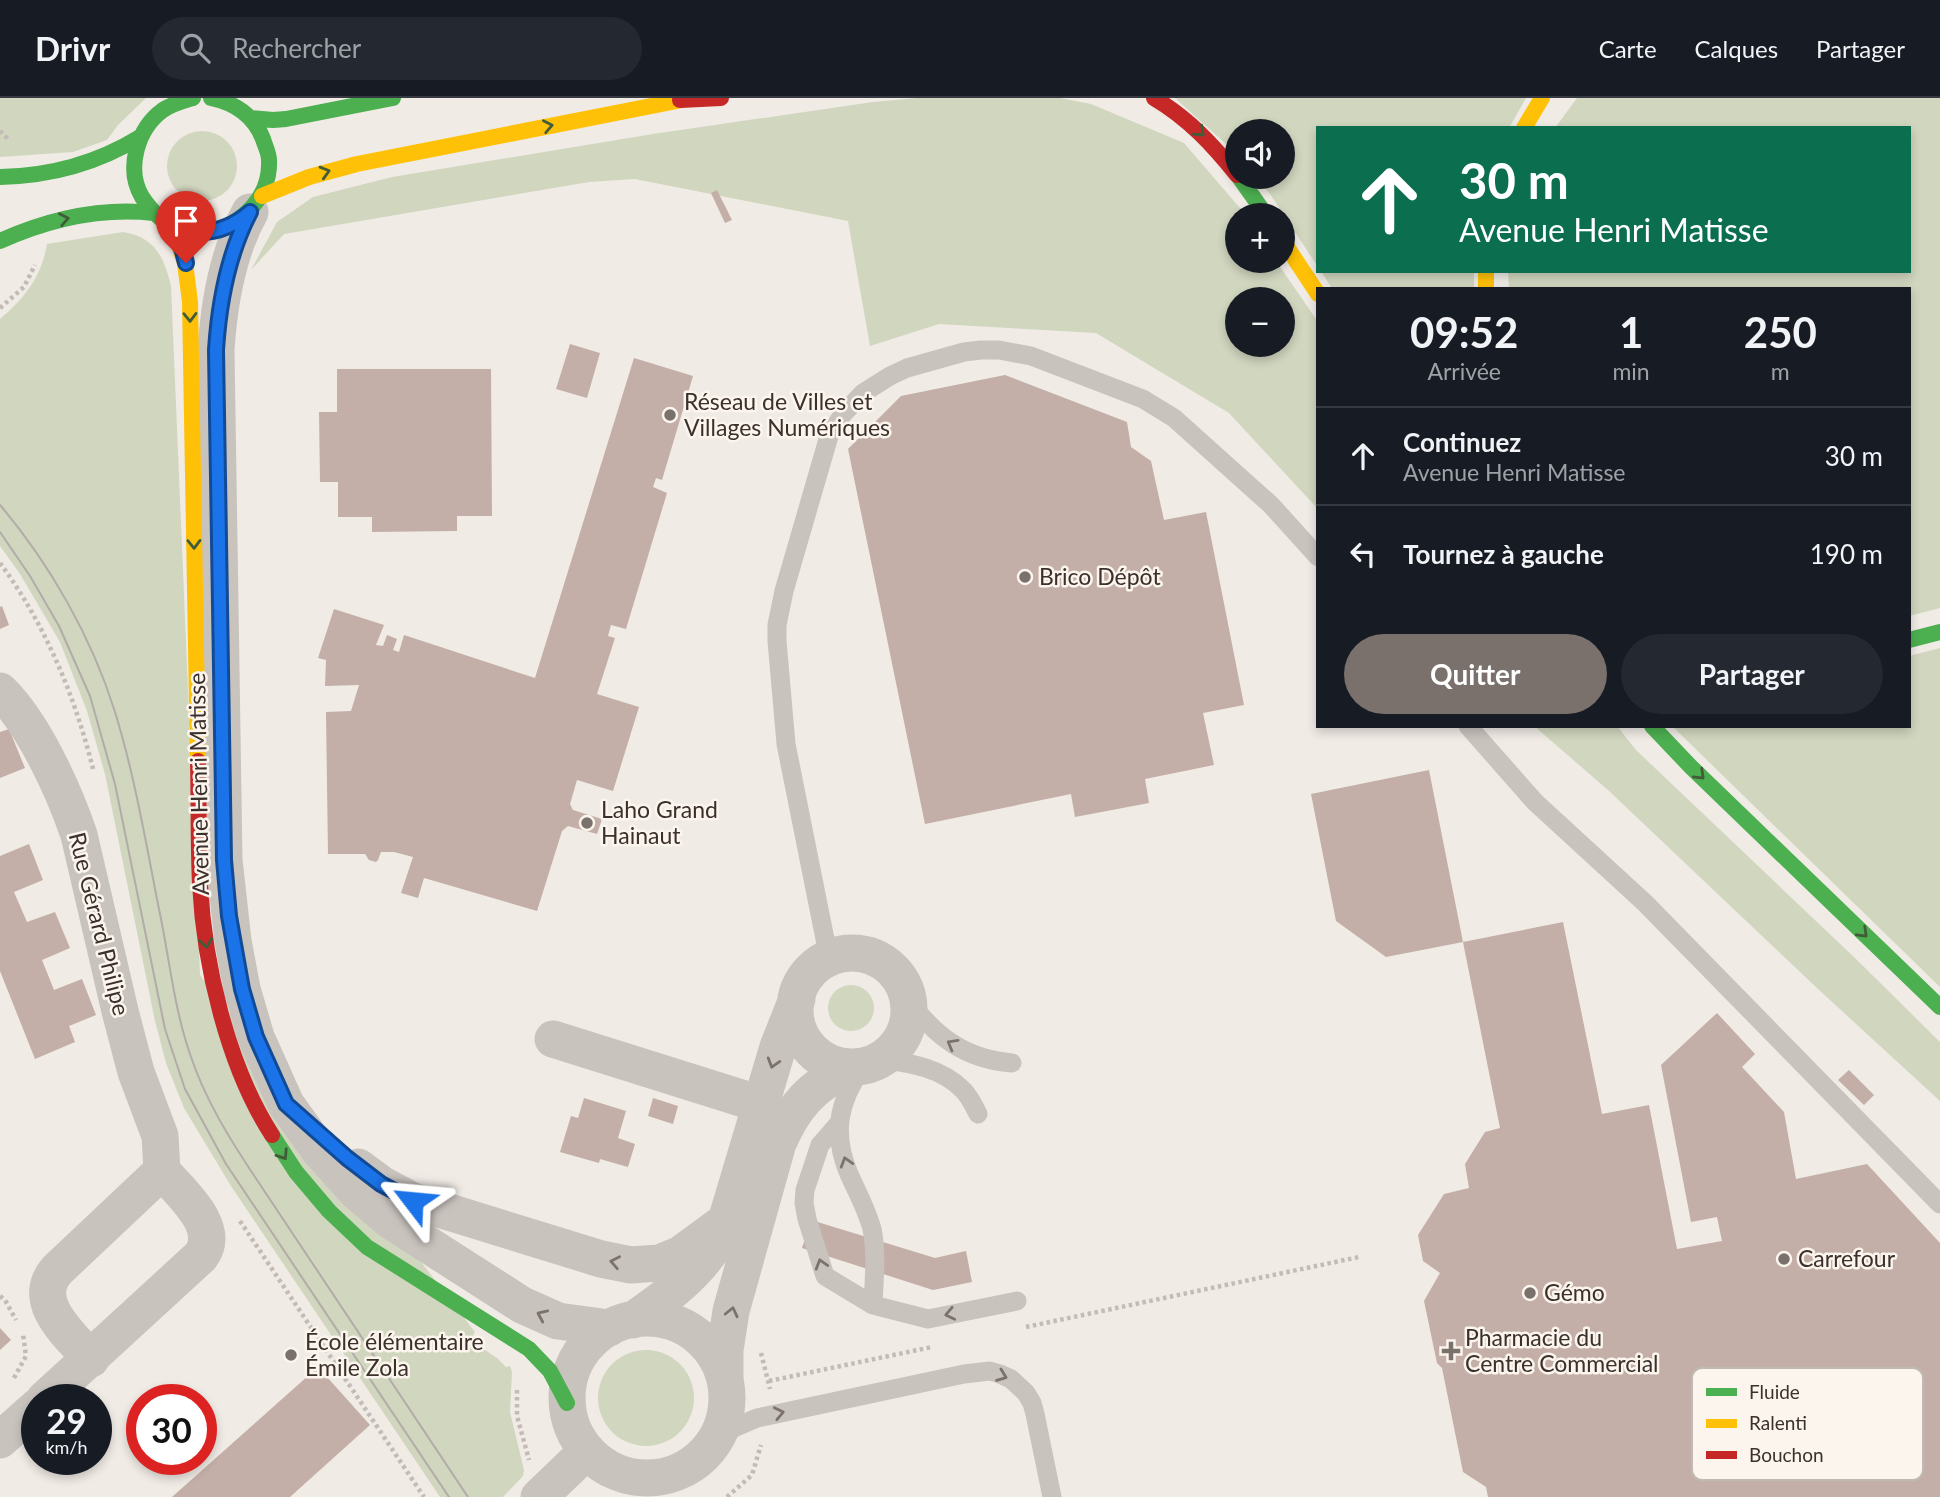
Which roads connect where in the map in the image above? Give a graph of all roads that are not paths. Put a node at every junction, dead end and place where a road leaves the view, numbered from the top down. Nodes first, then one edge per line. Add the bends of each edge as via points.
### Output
1 (193, 98) edge
2 (211, 98) edge
3 (393, 98) edge
4 (721, 98) edge
5 (1154, 98) edge
6 (1542, 98) edge
7 (686, 99) edge
8 (250, 118) junction
9 (1525, 126) edge
10 (140, 137) junction
11 (1225, 159) edge
12 (0, 177) edge
13 (256, 204) junction
14 (154, 213) junction
15 (173, 226) junction
16 (0, 242) edge
17 (1295, 259) edge
18 (1316, 291) edge
19 (1316, 555) edge
20 (1940, 632) edge
21 (1911, 639) edge
22 (0, 691) edge
23 (1470, 728) edge
24 (1654, 728) edge
25 (829, 959) junction
26 (797, 999) junction
27 (908, 1000) junction
28 (1940, 1006) edge
29 (553, 1039) dead end
30 (1012, 1063) dead end
31 (865, 1064) junction
32 (286, 1104) junction
33 (760, 1104) junction
34 (978, 1114) dead end
35 (840, 1122) junction
36 (162, 1171) junction
37 (1940, 1204) edge
38 (726, 1222) junction
39 (1017, 1301) dead end
40 (873, 1305) junction
41 (621, 1324) junction
42 (91, 1359) junction
43 (724, 1379) junction
44 (63, 1384) edge
45 (567, 1403) junction
46 (21, 1421) edge
47 (716, 1438) junction
48 (0, 1440) edge
49 (587, 1451) junction
50 (666, 1487) edge
51 (539, 1497) edge
52 (1052, 1497) edge

1 - 10 main road via 158,113
2 - 8 main road
3 - 8 main road via 286,119
4 - 7 main road
5 -> 11 main road via 1196,128
6 - 9 main road
13 -> 7 main road via 296,181 351,165
8 - 13 main road via 261,133 269,160 268,179
10 - 12 main road via 90,163
10 - 14 main road via 134,173
13 - 15 main road via 235,224 209,232
13 - 32 street, Avenue Henri Matisse via 232,254 216,350 224,860 242,989 256,1037
14 - 15 main road
16 -> 14 main road via 67,218 122,210
15 -> 45 main road, Avenue Henri Matisse via 186,263 190,302 200,885 209,966 221,1019 269,1132 321,1204 367,1247 529,1349 550,1371
17 - 18 main road
19 - 25 lane via 1270,505 1174,418 1143,399 1031,356 999,350 964,352 907,368 863,393 829,436 777,625 786,744
20 - 21 main road
22 - 36 street, Rue Gérard Philipe via 28,727 66,798 79,835 136,1072 158,1127
23 - 37 lane via 1535,802 1645,903
24 -> 28 main road
25 - 26 street via 811,972
25 - 27 street via 852,954 882,962 899,978
26 - 31 street via 797,1022 818,1056
26 -> 33 street
30 -> 27 lane via 988,1060 944,1039
27 - 31 street via 906,1030 898,1044
29 - 33 street
31 - 34 lane via 910,1064 940,1074 963,1090
31 - 35 lane via 849,1087
43 -> 31 street via 731,1311 778,1143 804,1098 820,1084
38 -> 32 street via 671,1259 640,1265 611,1262 413,1201 381,1184
41 -> 32 street, Avenue Henri Matisse via 569,1324 547,1318 407,1232 339,1173
33 - 38 street
40 -> 35 lane via 872,1228 842,1154
40 -> 35 lane via 825,1276 804,1203 820,1145
36 - 42 street via 49,1282 52,1312
36 - 42 street via 205,1224 205,1250
38 - 41 street via 695,1270 657,1304
39 -> 40 lane via 928,1319
41 - 43 street, Avenue Henri Matisse via 660,1320 687,1329 708,1347
41 - 45 street, Avenue Henri Matisse via 587,1345 577,1359
42 - 44 street
43 - 47 street, Avenue Henri Matisse via 725,1414
45 - 49 street, Avenue Henri Matisse via 573,1429
46 - 48 street
47 - 50 street, Avenue Henri Matisse
47 -> 52 lane via 757,1418 990,1371 1019,1385 1032,1403
49 - 50 street, Avenue Henri Matisse via 601,1464 627,1476
49 - 51 street

